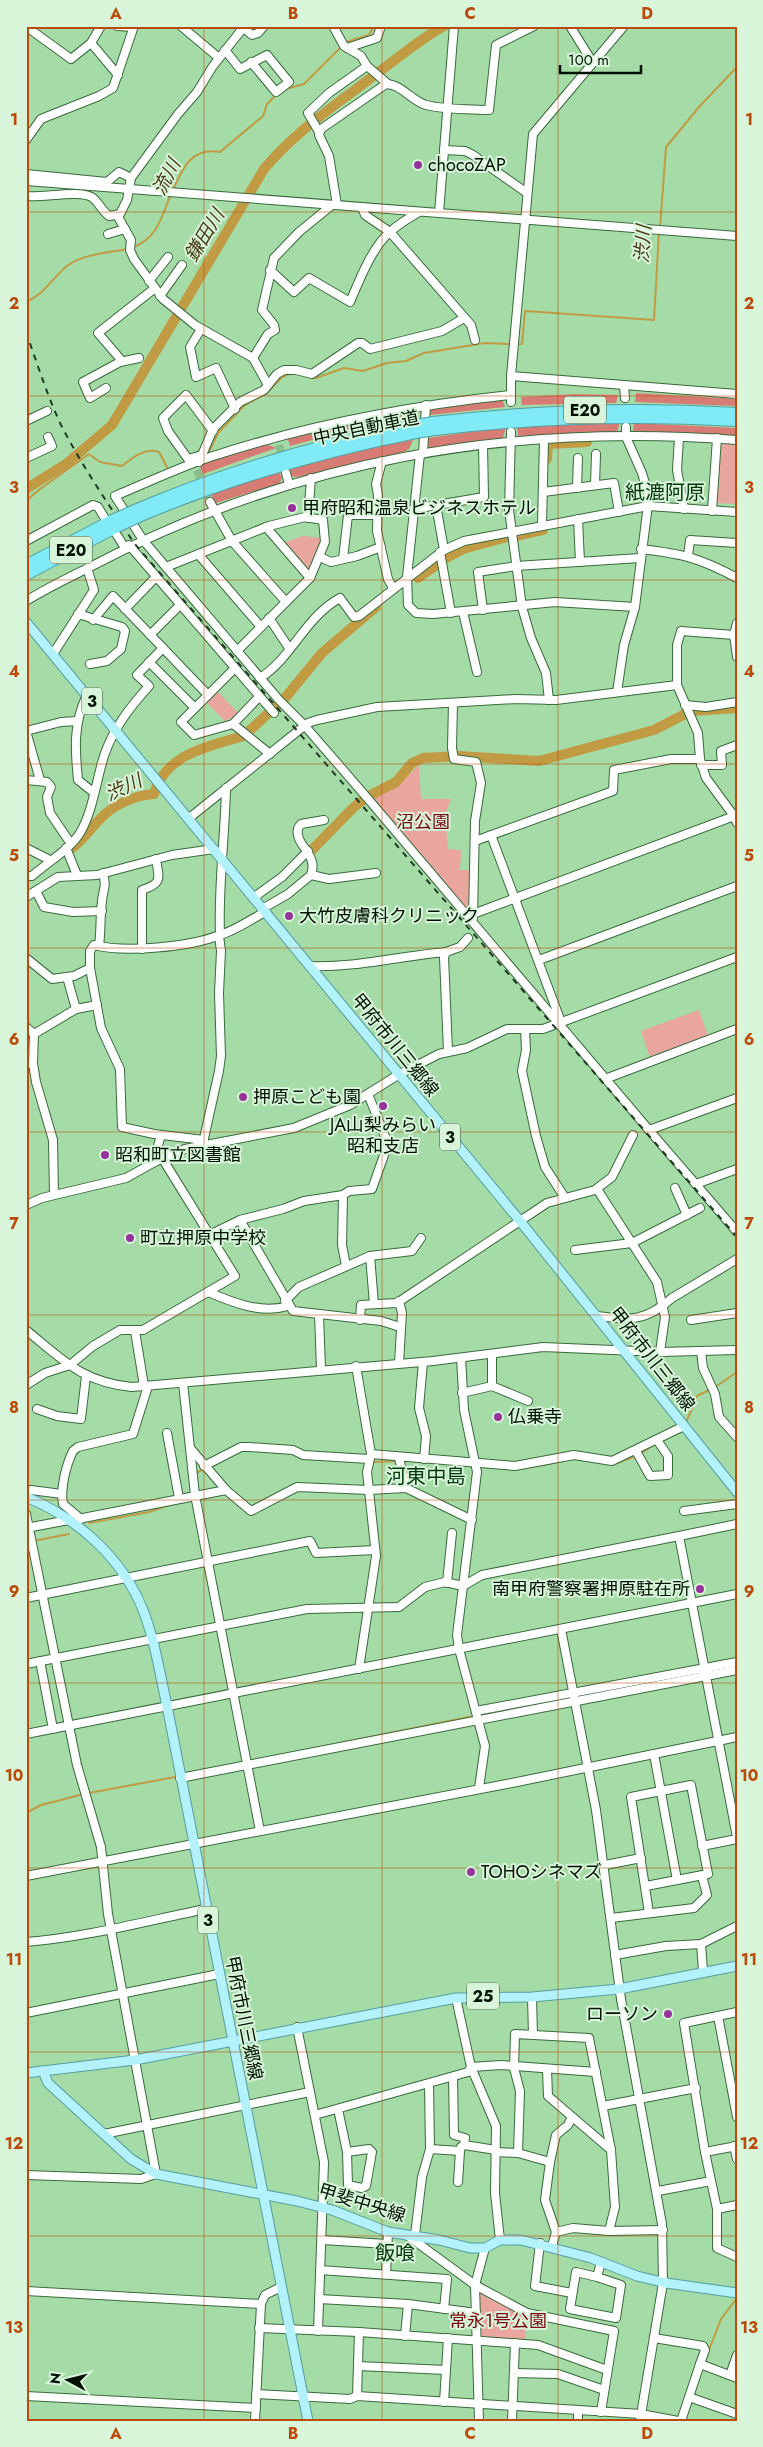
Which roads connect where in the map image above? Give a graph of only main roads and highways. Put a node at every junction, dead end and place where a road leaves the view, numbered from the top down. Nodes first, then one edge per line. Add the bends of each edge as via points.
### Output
1 (737, 412) edge
2 (737, 421) edge
3 (434, 426) junction
4 (112, 524) junction
5 (26, 565) edge
6 (26, 574) edge
7 (28, 627) edge
8 (737, 1492) edge
9 (26, 1496) edge
10 (737, 1966) edge
11 (231, 2040) junction
12 (43, 2071) junction
13 (26, 2073) edge
14 (263, 2194) junction
15 (737, 2292) edge
16 (308, 2421) edge

1 - 3 highway, 中央自動車道 / E20 via 566,410
2 - 3 highway, 中央自動車道 / E20 via 565,418
3 - 4 highway, 中央自動車道 / E20, bridge via 276,466
4 - 5 highway, 中央自動車道 / E20
4 - 6 highway, 中央自動車道 / E20
7 - 8 main road, 甲府市川三郷線 / 3 via 598,1316
9 - 11 main road, 甲府市川三郷線 / 3 via 75,1520 103,1548 126,1578 143,1609 167,1706
10 - 11 main road, 25 via 619,1989 532,1997 456,1998
11 - 12 main road, 25 via 135,2060
11 - 14 main road, 甲府市川三郷線 / 3
12 - 13 main road, 25
12 - 14 main road, 甲斐中央線 via 48,2083 131,2159 156,2174
14 - 15 main road, 甲斐中央線 via 324,2208 388,2232 463,2247 485,2248 500,2240 540,2243 637,2276
14 - 16 main road, 甲府市川三郷線 / 3

